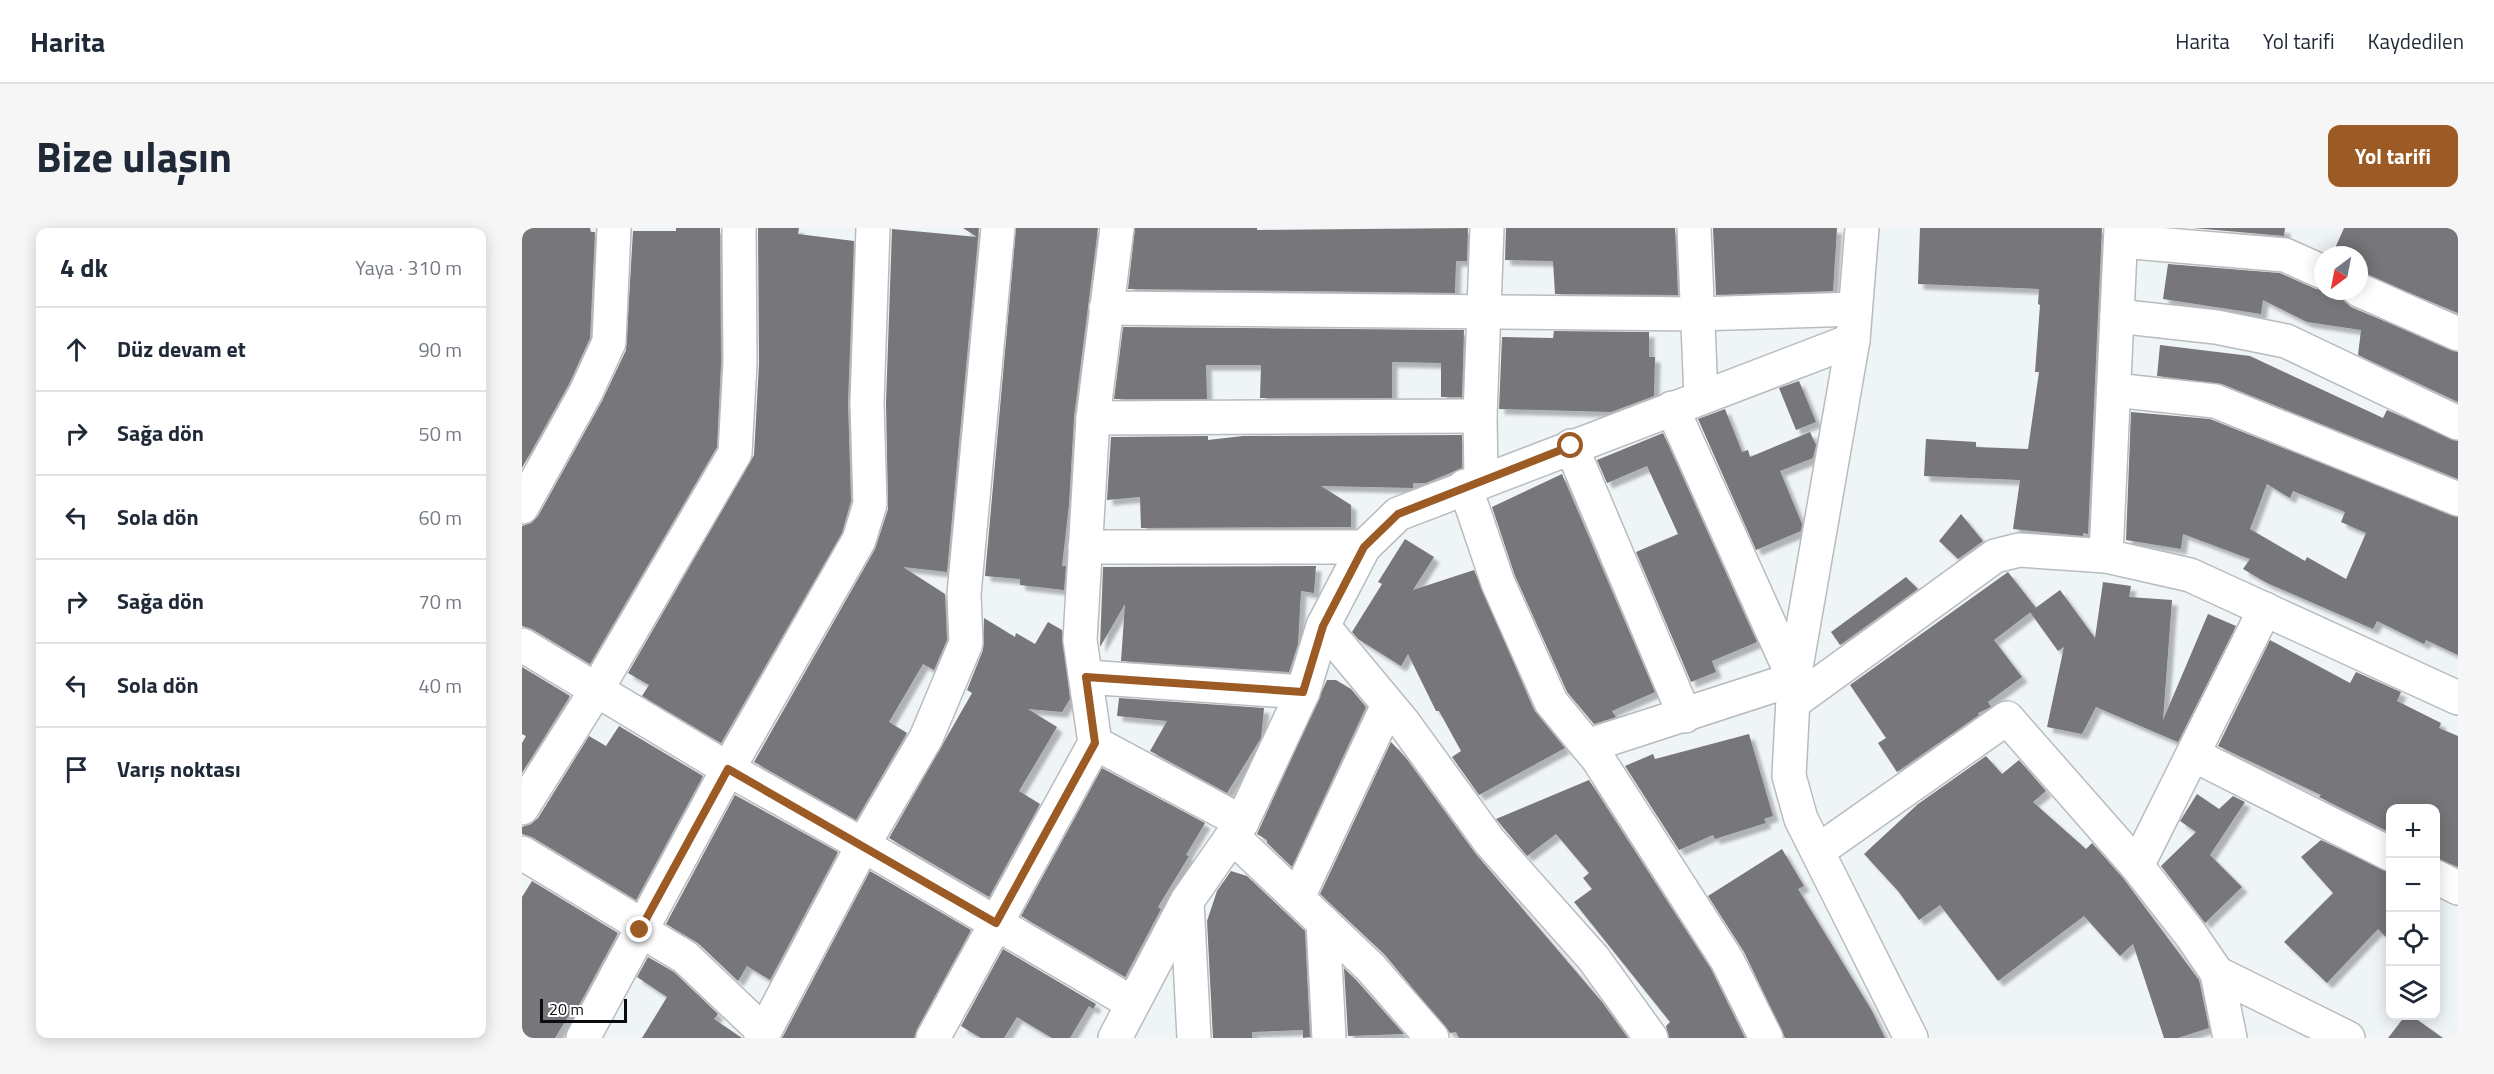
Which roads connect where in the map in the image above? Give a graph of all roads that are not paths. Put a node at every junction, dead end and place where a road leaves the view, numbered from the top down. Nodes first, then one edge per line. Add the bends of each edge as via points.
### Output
1 (614, 228) edge
2 (739, 228) edge
3 (873, 228) edge
4 (998, 228) edge
5 (1117, 228) edge
6 (1487, 228) edge
7 (1694, 228) edge
8 (1862, 228) edge
9 (2121, 235) edge
10 (2314, 269) edge
11 (2368, 294) edge
12 (1106, 308) junction
13 (1484, 313) junction
14 (1698, 314) junction
15 (2117, 316) junction
16 (1854, 324) junction
17 (2458, 334) edge
18 (2114, 390) junction
19 (1686, 403) junction
20 (1480, 416) junction
21 (1093, 418) junction
22 (2458, 423) edge
23 (1571, 446) junction
24 (531, 471) edge
25 (1473, 483) junction
26 (2458, 499) edge
27 (522, 507) edge
28 (1085, 547) junction
29 (1364, 547) junction
30 (2106, 556) junction
31 (2265, 609) junction
32 (1323, 626) junction
33 (522, 645) edge
34 (1086, 677) junction
35 (597, 689) junction
36 (1794, 690) junction
37 (1303, 692) junction
38 (2458, 698) edge
39 (1388, 705) junction
40 (1686, 716) junction
41 (1095, 743) junction
42 (1587, 746) junction
43 (2194, 755) junction
44 (728, 769) junction
45 (522, 808) edge
46 (1237, 830) junction
47 (863, 845) junction
48 (1818, 851) junction
49 (2386, 851) edge
50 (522, 854) edge
51 (2137, 866) junction
52 (2440, 879) edge
53 (2458, 888) edge
54 (1298, 897) junction
55 (1187, 901) junction
56 (1323, 922) junction
57 (996, 923) junction
58 (641, 928) junction
59 (2217, 973) junction
60 (1132, 1003) junction
61 (762, 1035) edge
62 (583, 1038) edge
63 (933, 1038) edge
64 (1115, 1038) edge
65 (1194, 1038) edge
66 (1329, 1038) edge
67 (1431, 1038) edge
68 (1651, 1038) edge
69 (1766, 1038) edge
70 (1911, 1038) edge
71 (2230, 1038) edge
72 (2348, 1038) edge

1 - 24 street via 609,342 586,393
2 - 35 street via 740,363 735,453
3 - 44 street via 867,403 870,504 859,540
4 - 47 street via 964,594 966,642 926,738
5 - 12 street
6 - 13 street
7 - 14 street
8 - 16 street
9 - 10 street via 2285,255
9 - 15 street
11 - 17 street
12 - 13 street
12 - 21 street
13 - 14 street
13 - 20 street
14 - 16 street
14 - 19 street
15 - 18 street
15 - 22 street via 2216,327 2286,340
16 - 19 street
16 - 36 street
18 - 26 street via 2214,401
18 - 30 street
19 - 23 street
19 - 36 street
20 - 21 street
20 - 25 street
21 - 28 street
23 - 25 street
23 - 40 street
24 - 27 street
25 - 29 street via 1398,514
25 - 42 street via 1498,583 1551,702
28 - 29 street
28 - 34 street via 1080,640
29 - 32 street
30 - 31 street via 2190,574
30 - 36 street via 2019,550 1995,556
31 - 38 street
31 - 43 street
32 - 37 street
32 - 39 street
33 - 35 street
34 - 37 street
34 - 41 street
35 - 44 street
35 - 45 street
36 - 40 street
36 - 48 street via 1789,776 1801,819
37 - 46 street
39 - 54 street
39 - 68 street via 1490,842 1594,959
40 - 42 street
41 - 46 street
41 - 57 street
42 - 69 street via 1727,960
43 - 49 street
43 - 51 street
44 - 47 street
44 - 58 street
46 - 54 street
46 - 55 street
47 - 57 street
47 - 61 street
48 - 51 street via 2007,718
48 - 70 street
50 - 58 street
51 - 59 street
52 - 53 street
54 - 56 street
55 - 60 street
55 - 65 street
56 - 66 street
56 - 67 street via 1371,968
57 - 60 street
57 - 63 street
58 - 61 street via 685,957
58 - 62 street
59 - 71 street
59 - 72 street
60 - 64 street

